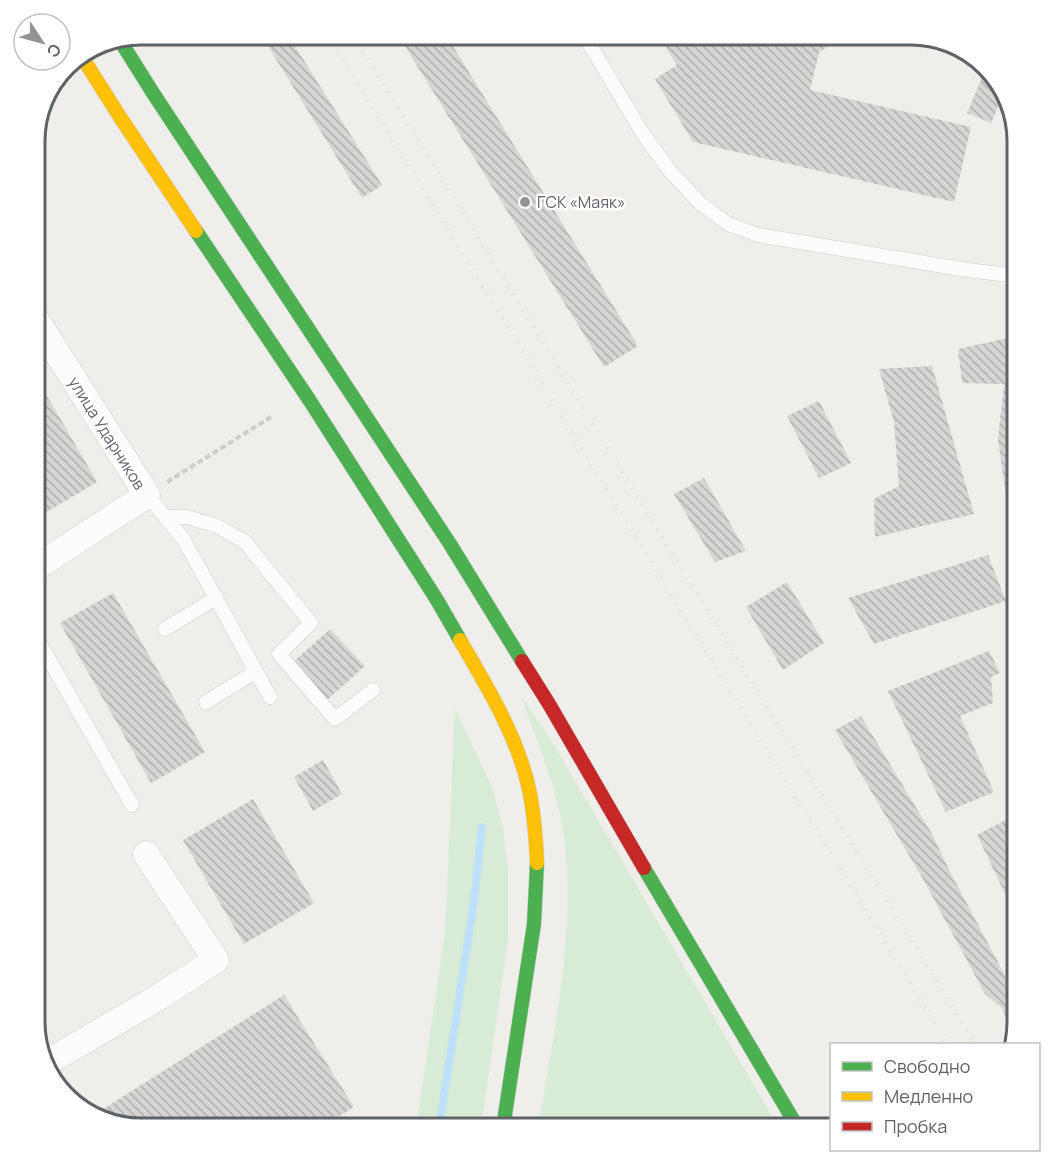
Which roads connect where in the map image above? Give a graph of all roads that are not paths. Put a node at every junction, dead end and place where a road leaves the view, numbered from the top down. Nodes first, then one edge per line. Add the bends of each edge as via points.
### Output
1 (590, 45) edge
2 (124, 47) edge
3 (86, 63) edge
4 (1007, 275) edge
5 (45, 334) edge
6 (147, 495) junction
7 (165, 517) junction
8 (45, 561) edge
9 (216, 598) junction
10 (165, 630) dead end
11 (45, 653) edge
12 (255, 672) junction
13 (373, 690) dead end
14 (270, 697) dead end
15 (206, 702) dead end
16 (132, 805) dead end
17 (146, 854) dead end
18 (53, 1059) edge
19 (505, 1118) edge
20 (792, 1118) edge

1 - 4 lane via 670,171 701,204 728,224 758,235
2 - 20 main road via 450,544 549,704
3 - 19 main road via 437,600 498,706 514,742 529,789 537,865 534,924
5 - 6 street, улица Ударников
6 - 7 lane
6 - 8 street, улица Ударников
7 - 9 lane via 184,540
7 - 13 lane via 188,517 217,526 244,542 310,623 279,654 335,719
9 - 10 lane
9 - 12 lane
11 - 16 lane
12 - 14 lane
12 - 15 lane
17 - 18 street via 216,960

